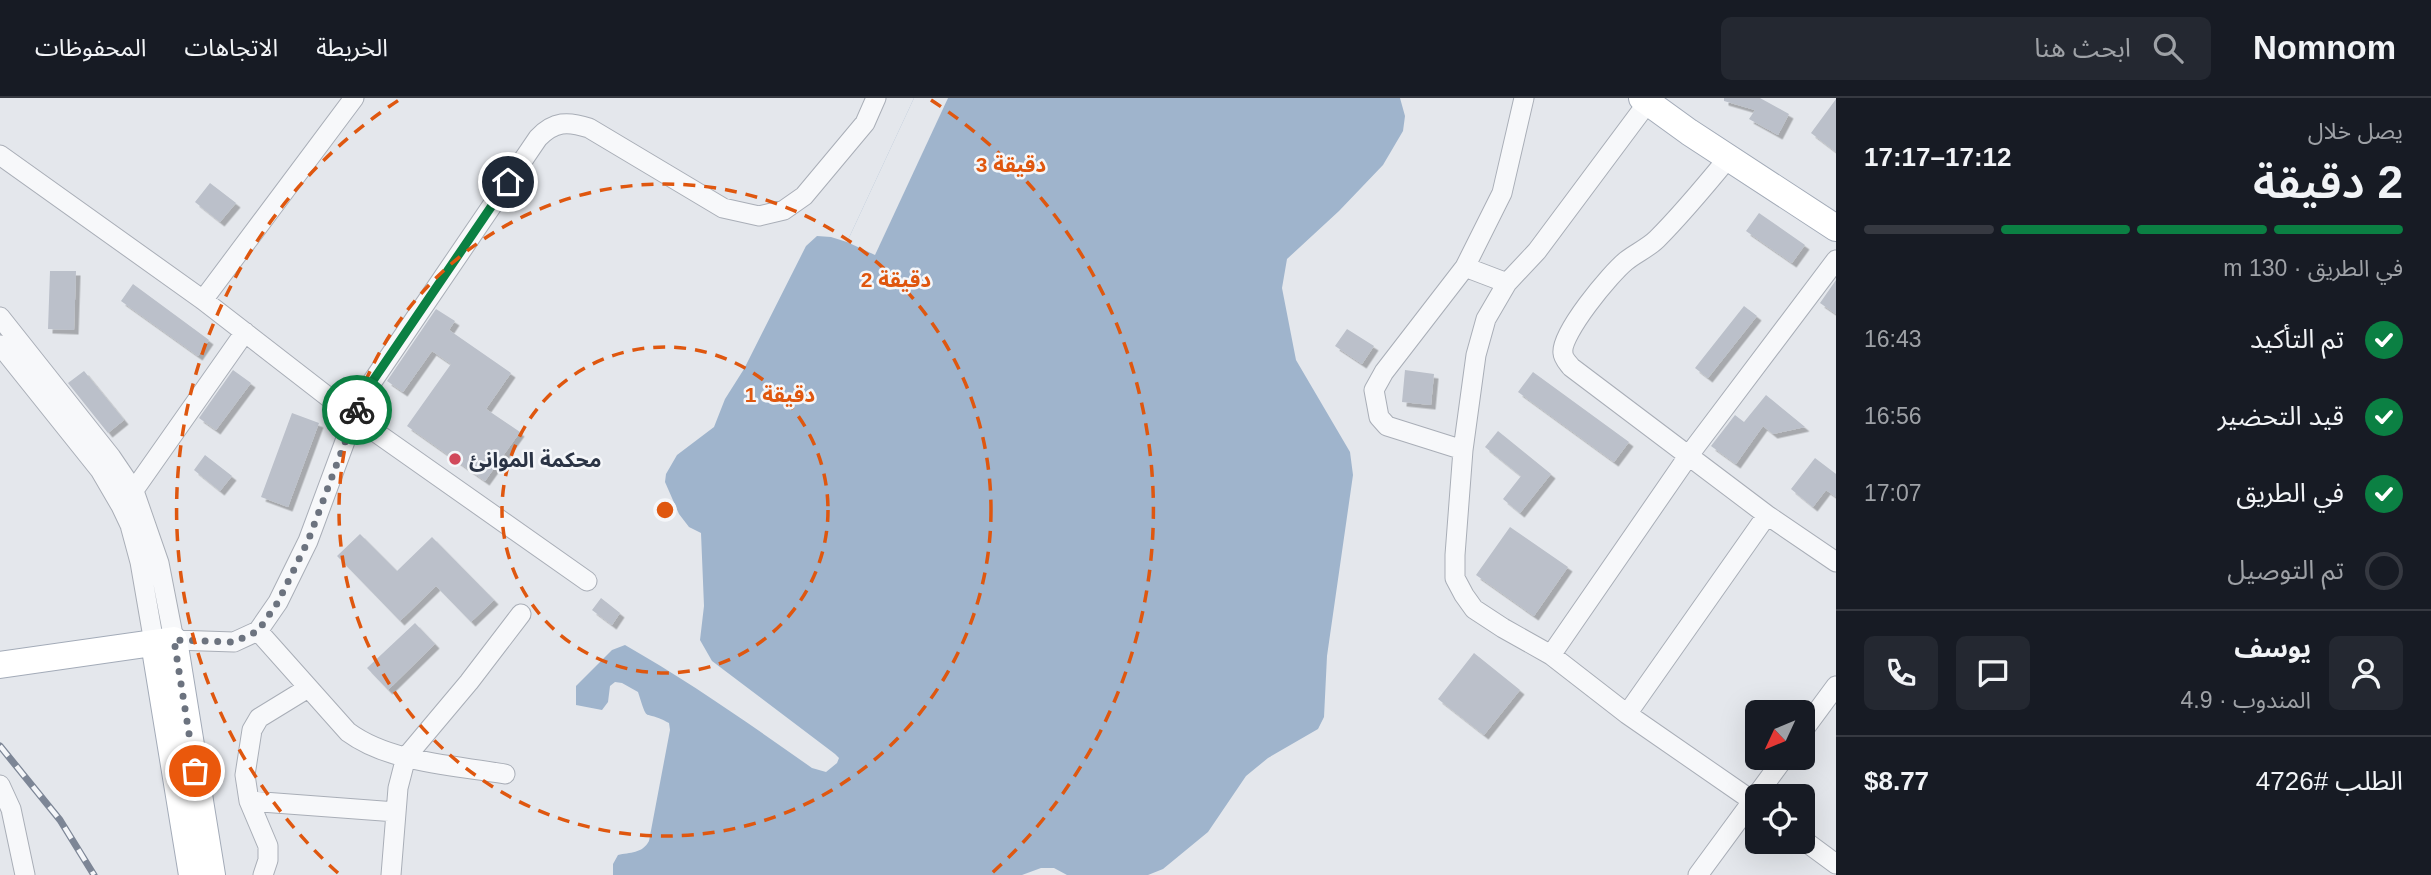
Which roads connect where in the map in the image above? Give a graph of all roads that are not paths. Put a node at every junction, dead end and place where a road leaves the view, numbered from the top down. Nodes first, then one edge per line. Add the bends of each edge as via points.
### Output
1 (354, 98) edge
2 (876, 98) edge
3 (1524, 98) edge
4 (1647, 100) edge
5 (0, 155) edge
6 (1729, 157) junction
7 (1836, 228) edge
8 (1836, 260) edge
9 (1465, 267) junction
10 (1507, 283) junction
11 (204, 300) junction
12 (0, 317) edge
13 (245, 331) junction
14 (0, 345) edge
15 (354, 417) junction
16 (1463, 450) junction
17 (1689, 455) junction
18 (128, 499) junction
19 (1767, 515) junction
20 (1836, 562) edge
21 (587, 581) dead end
22 (521, 614) dead end
23 (258, 631) junction
24 (164, 642) junction
25 (1551, 655) junction
26 (0, 665) edge
27 (1836, 686) edge
28 (308, 688) junction
29 (1627, 714) junction
30 (1815, 714) edge
31 (406, 757) junction
32 (505, 774) dead end
33 (0, 785) edge
34 (1745, 795) edge
35 (249, 801) junction
36 (396, 813) junction
37 (1745, 815) edge
38 (1815, 849) edge
39 (1836, 864) edge
40 (25, 875) edge
41 (191, 875) edge
42 (212, 875) edge
43 (263, 875) edge
44 (391, 875) edge
45 (1698, 875) edge

1 - 11 street
2 - 15 street via 865,122 804,196 784,210 759,216 723,208 589,128 566,123 546,129 372,382
3 - 9 street via 1503,193
4 - 6 main road
4 - 10 street via 1537,251
5 - 11 street
6 - 7 main road
6 - 17 street via 1678,218 1608,279 1564,343 1563,355 1570,367
8 - 17 street
9 - 10 street
9 - 16 street via 1374,390 1379,417 1387,426
10 - 16 street via 1486,319 1476,355
11 - 13 street
12 - 18 street via 111,457
13 - 15 street
13 - 18 street
14 - 18 street
15 - 21 street
15 - 23 street via 308,541
16 - 25 street via 1455,578 1474,608
17 - 19 street
17 - 25 street
18 - 24 street via 130,525
19 - 20 street
19 - 29 street
22 - 31 street
23 - 24 street via 234,642
23 - 28 street
24 - 26 main road
24 - 41 main road
24 - 42 main road
25 - 29 street
27 - 30 street
28 - 31 street via 348,732 364,743
28 - 35 street via 259,718 252,730 245,775
29 - 34 street
31 - 32 street
31 - 36 street
33 - 40 street via 11,809
35 - 36 street
35 - 43 street via 268,846
36 - 44 street
37 - 45 street
38 - 39 street

